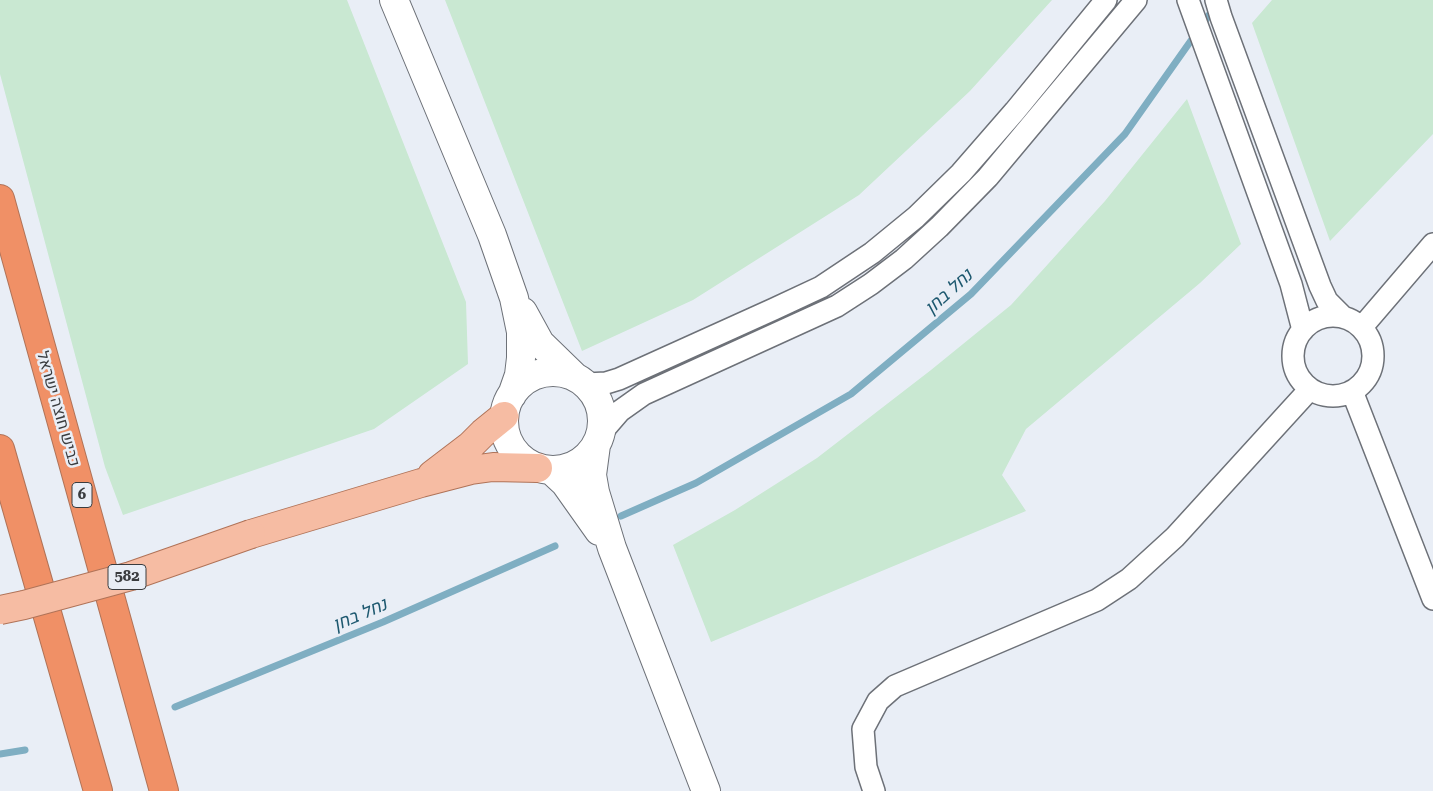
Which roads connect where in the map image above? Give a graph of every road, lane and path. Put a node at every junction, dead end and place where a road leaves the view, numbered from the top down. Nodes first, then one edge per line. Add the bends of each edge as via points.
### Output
1 (394, 0) edge
2 (1106, 0) edge
3 (1136, 0) edge
4 (1188, 0) edge
5 (1216, 0) edge
6 (0, 200) edge
7 (1433, 244) edge
8 (514, 298) junction
9 (1352, 322) junction
10 (1303, 330) junction
11 (580, 381) junction
12 (1310, 389) junction
13 (1352, 391) junction
14 (508, 405) junction
15 (598, 439) junction
16 (0, 449) edge
17 (545, 469) junction
18 (421, 483) junction
19 (612, 548) junction
20 (1433, 599) edge
21 (0, 610) edge
22 (98, 791) edge
23 (164, 791) edge
24 (706, 791) edge
25 (874, 791) edge

1 - 8 main road via 492,235
2 - 11 street via 961,173 916,217 872,253 821,287 620,379 606,383
3 - 15 street via 988,177 904,259 837,306 644,394 620,411
4 - 10 street via 1291,284
5 - 9 street via 1320,286 1327,301
6 - 23 highway, כביש חוצה ישראל / 6
7 - 9 street
8 - 11 main road via 540,343
8 - 14 main road via 521,332 521,358 519,375
9 - 10 street via 1333,316 1311,322
9 - 13 street via 1368,336 1374,356 1368,376
10 - 12 street via 1296,339 1293,361 1302,382
11 - 14 main road via 562,373 536,375 524,382
11 - 15 main road via 594,394 600,406 602,419
12 - 13 street via 1331,396
12 - 25 street via 1175,537 1129,579 1097,600 889,691 878,702 863,729 866,767
13 - 20 street
14 - 17 main road via 504,429 509,442 526,462
14 - 18 main road, 582 via 470,446
15 - 17 main road via 588,456 577,464 565,469
15 - 19 main road via 592,475
16 - 22 highway
17 - 18 main road, 582 via 493,467
17 - 19 main road via 565,483
18 - 21 main road, 582, bridge via 251,534 131,576
19 - 24 main road

